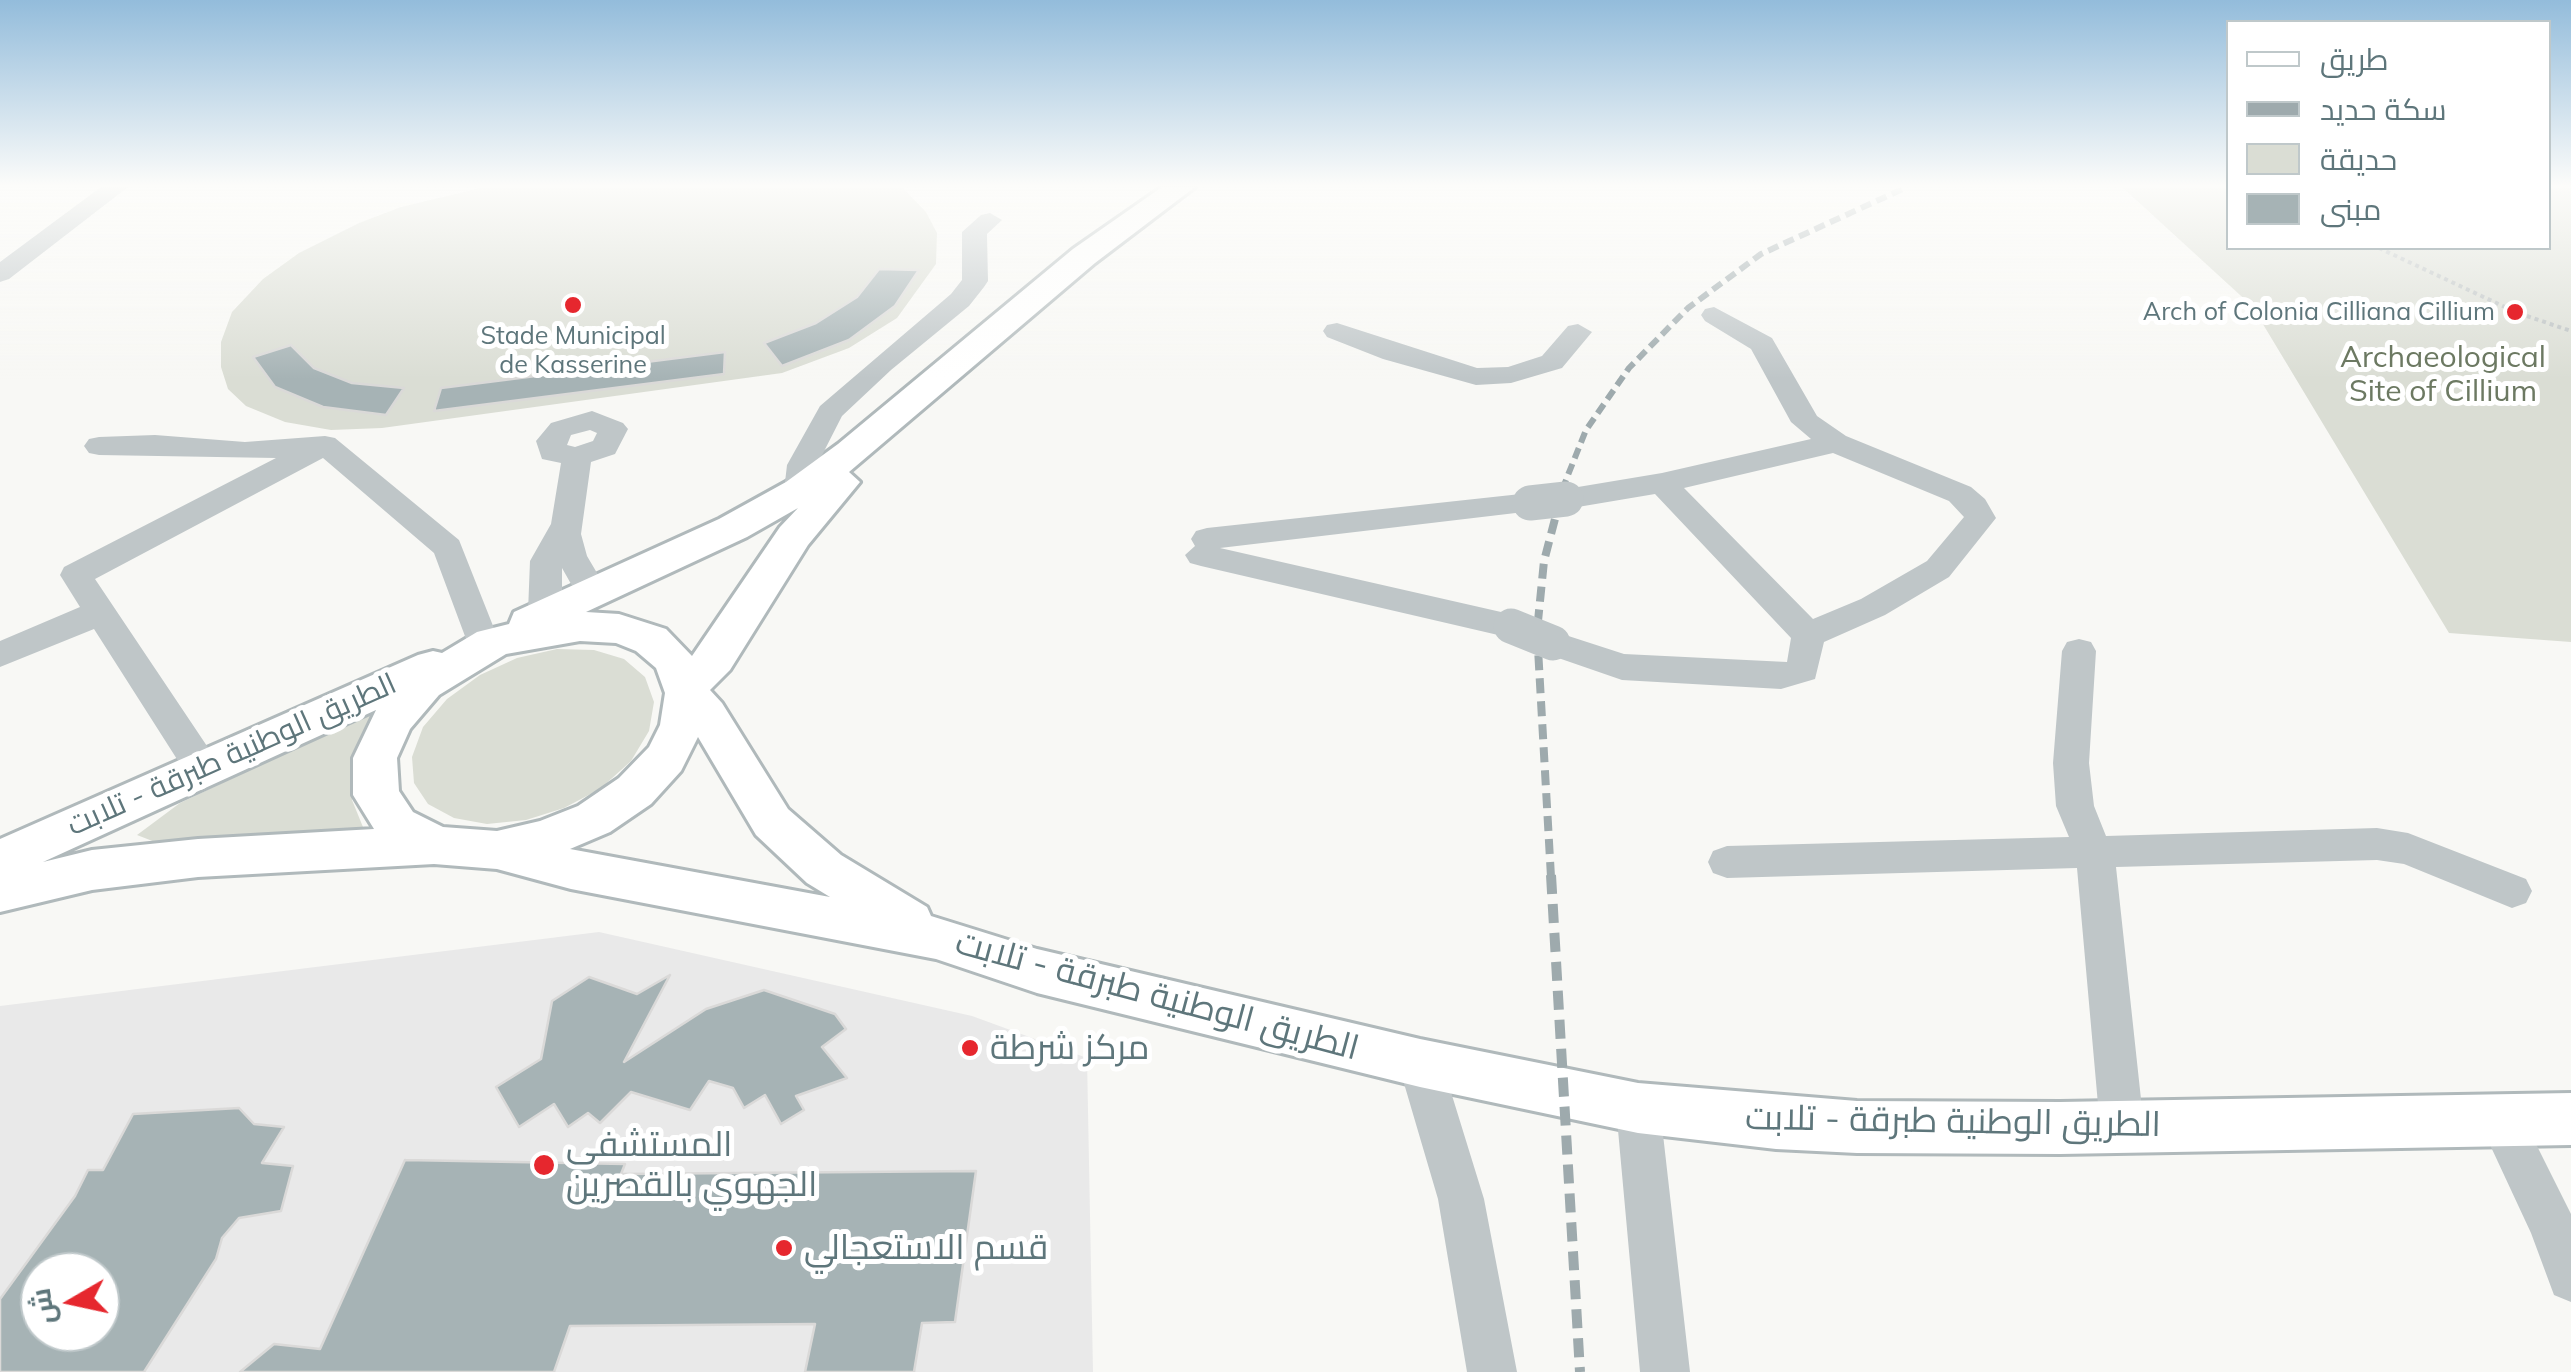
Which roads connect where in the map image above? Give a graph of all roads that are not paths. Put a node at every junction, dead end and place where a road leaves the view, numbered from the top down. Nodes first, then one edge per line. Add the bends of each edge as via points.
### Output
1 (30, 251) edge
2 (974, 251) edge
3 (1091, 251) edge
4 (1109, 251) edge
5 (0, 274) edge
6 (1714, 315) dead end
7 (1337, 331) dead end
8 (1578, 332) dead end
9 (1836, 443) junction
10 (325, 444) junction
11 (99, 446) dead end
12 (577, 457) dead end
13 (1662, 484) junction
14 (799, 491) junction
15 (566, 523) junction
16 (591, 590) junction
17 (101, 612) junction
18 (545, 612) junction
19 (1808, 635) junction
20 (481, 648) junction
21 (2079, 651) dead end
22 (0, 656) edge
23 (686, 690) junction
24 (202, 768) junction
25 (95, 818) junction
26 (434, 845) junction
27 (497, 850) junction
28 (2095, 854) junction
29 (0, 860) edge
30 (1727, 862) dead end
31 (92, 870) junction
32 (2512, 891) dead end
33 (0, 892) edge
34 (936, 938) junction
35 (1420, 1063) junction
36 (1638, 1108) junction
37 (2500, 1119) junction
38 (2571, 1119) edge
39 (2122, 1127) junction
40 (2571, 1278) edge
41 (1492, 1372) edge
42 (1665, 1372) edge

1 - 5 street
2 - 14 street via 974,281 960,300 830,412 802,465
3 - 14 main road
4 - 23 main road via 815,509
6 - 9 street via 1762,344 1806,422
7 - 8 street via 1476,377 1511,376 1552,362
9 - 13 street
9 - 19 street via 1960,494 1980,518 1938,569
10 - 11 street via 246,451
10 - 17 street via 76,574
10 - 20 street via 448,548
12 - 15 street
13 - 19 street
13 - 19 street, bridge via 1204,547 1510,626 1622,666 1781,676 1802,670
14 - 16 main road via 733,528
15 - 16 street via 567,545
15 - 18 street via 546,561
16 - 18 main road
17 - 22 street
17 - 24 street
18 - 20 main road
20 - 23 main road via 536,631 619,630 651,640 674,660
20 - 24 main road, الطريق الوطنية طبرقة - تلابت
20 - 26 main road via 424,684 392,720 376,758 376,795 396,826
21 - 28 street via 2071,763 2076,806
23 - 27 main road via 682,725 665,758 634,791 578,826
23 - 34 main road, الطريق الوطنية طبرقة - تلابت via 772,822 824,870
24 - 25 main road, الطريق الوطنية طبرقة - تلابت
25 - 29 main road, الطريق الوطنية طبرقة - تلابت
25 - 31 main road
26 - 27 main road
26 - 31 main road, الطريق الوطنية طبرقة - تلابت
27 - 34 main road, الطريق الوطنية طبرقة - تلابت
28 - 30 street
28 - 32 street via 2377,844 2408,848
28 - 39 street
31 - 33 main road, الطريق الوطنية طبرقة - تلابت
34 - 35 main road, الطريق الوطنية طبرقة - تلابت via 1037,971
35 - 36 main road, الطريق الوطنية طبرقة - تلابت
35 - 41 street via 1461,1199
36 - 39 main road, الطريق الوطنية طبرقة - تلابت via 1841,1126
36 - 42 street
37 - 38 main road, الطريق الوطنية طبرقة - تلابت
37 - 39 main road, الطريق الوطنية طبرقة - تلابت
37 - 40 street

